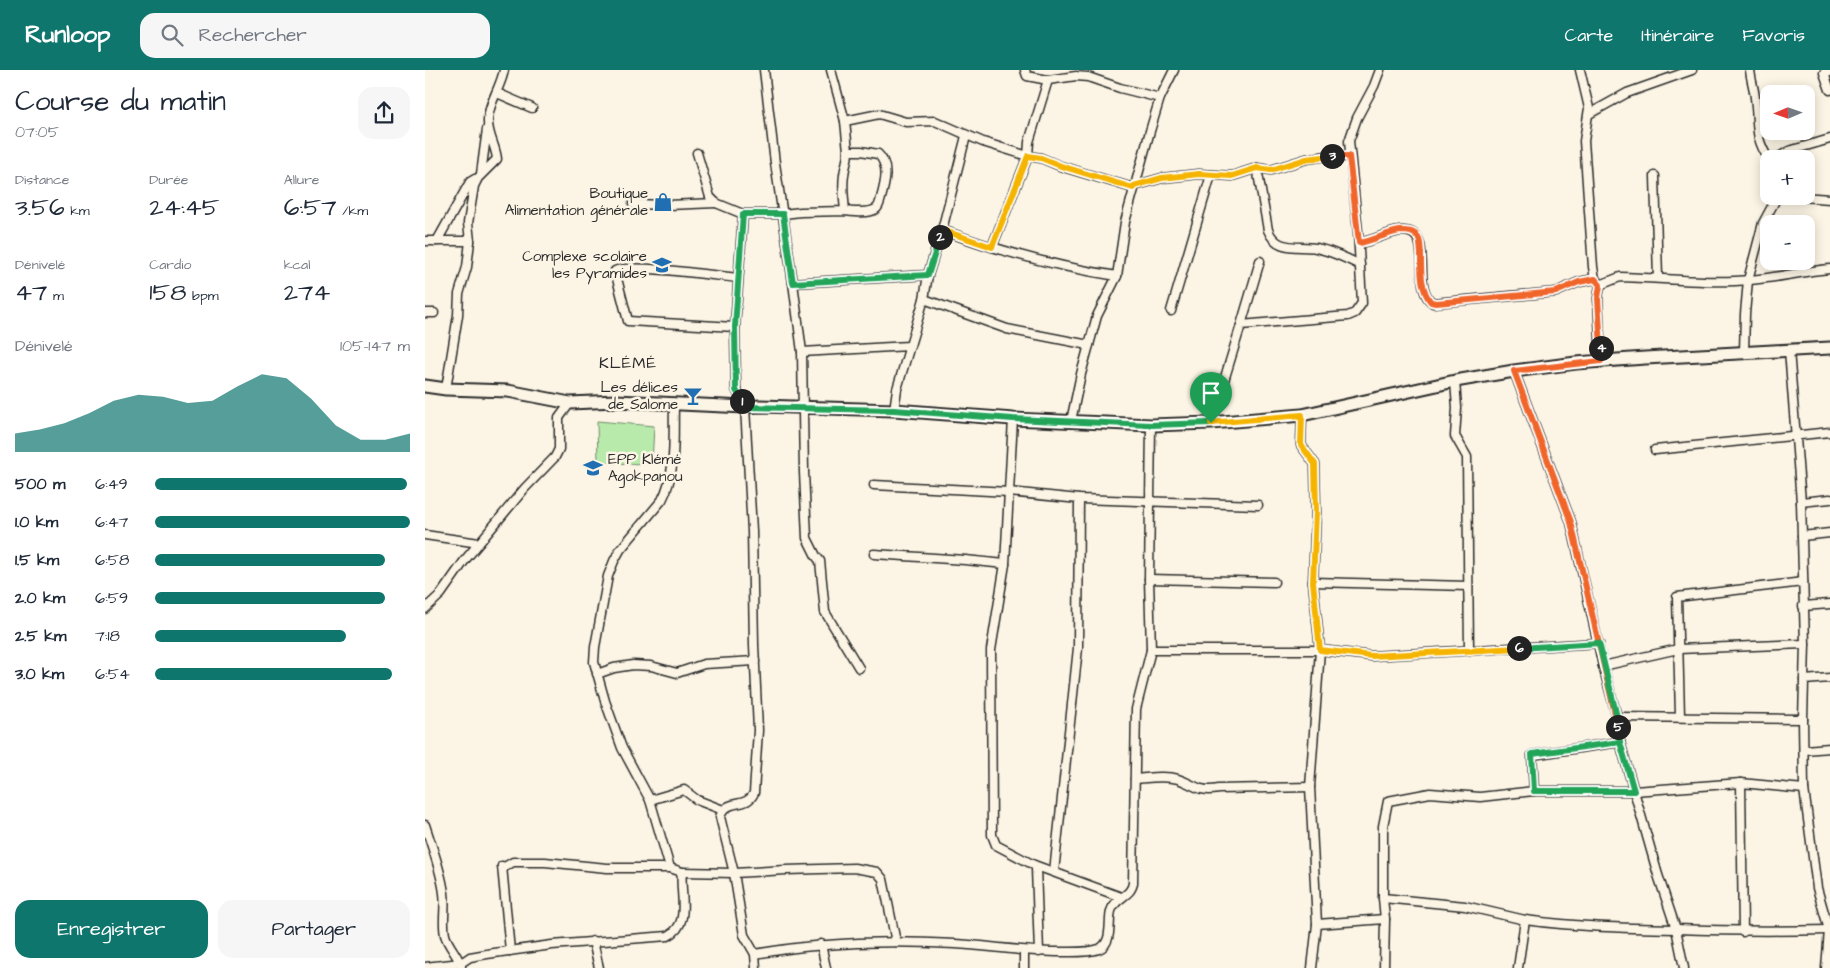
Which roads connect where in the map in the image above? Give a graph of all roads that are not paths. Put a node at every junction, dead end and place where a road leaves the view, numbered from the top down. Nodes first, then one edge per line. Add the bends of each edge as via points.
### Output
1 (503, 70) edge
2 (764, 70) edge
3 (831, 70) edge
4 (1025, 70) edge
5 (1174, 70) edge
6 (1380, 70) edge
7 (1580, 70) edge
8 (1692, 70) edge
9 (1750, 70) edge
10 (1826, 72) edge
11 (1083, 73) edge
12 (1048, 80) junction
13 (1830, 90) edge
14 (497, 93) junction
15 (1160, 98) junction
16 (532, 108) dead end
17 (1589, 114) junction
18 (845, 121) junction
19 (488, 124) junction
20 (966, 136) junction
21 (1830, 139) edge
22 (1763, 150) edge
23 (1795, 150) edge
24 (848, 151) junction
25 (697, 153) dead end
26 (1028, 156) junction
27 (1349, 156) junction
28 (1257, 168) junction
29 (1211, 175) junction
30 (480, 176) junction
31 (1655, 176) dead end
32 (1134, 187) junction
33 (1815, 198) edge
34 (1830, 199) edge
35 (715, 203) junction
36 (633, 204) dead end
37 (1773, 205) edge
38 (845, 211) junction
39 (743, 214) junction
40 (783, 214) junction
41 (942, 230) junction
42 (470, 240) junction
43 (425, 241) edge
44 (437, 241) junction
45 (1359, 243) junction
46 (992, 247) junction
47 (1259, 261) dead end
48 (1360, 265) junction
49 (1830, 269) edge
50 (928, 275) junction
51 (1117, 276) junction
52 (738, 278) junction
53 (1658, 278) junction
54 (1748, 280) junction
55 (1598, 282) junction
56 (793, 283) junction
57 (924, 300) junction
58 (1171, 310) dead end
59 (425, 313) edge
60 (434, 313) dead end
61 (1241, 325) junction
62 (735, 327) junction
63 (1089, 345) junction
64 (909, 346) junction
65 (1830, 348) edge
66 (1789, 350) junction
67 (802, 352) junction
68 (1744, 352) junction
69 (1601, 361) junction
70 (1514, 371) junction
71 (1455, 381) junction
72 (425, 386) edge
73 (446, 389) junction
74 (570, 403) junction
75 (674, 404) junction
76 (745, 407) junction
77 (804, 407) junction
78 (894, 410) junction
79 (1302, 415) junction
80 (1013, 419) junction
81 (1071, 421) junction
82 (1211, 423) junction
83 (1151, 425) junction
84 (1830, 432) edge
85 (1795, 437) junction
86 (1655, 450) dead end
87 (874, 485) dead end
88 (1009, 492) junction
89 (1079, 499) junction
90 (1830, 499) edge
91 (1151, 502) junction
92 (1801, 502) junction
93 (1258, 505) dead end
94 (1830, 533) edge
95 (425, 535) edge
96 (1801, 536) junction
97 (479, 543) junction
98 (874, 554) dead end
99 (1005, 564) junction
100 (1149, 579) junction
101 (1274, 582) dead end
102 (1313, 582) junction
103 (1803, 582) junction
104 (1469, 586) junction
105 (1830, 604) edge
106 (1803, 606) junction
107 (425, 609) edge
108 (1599, 643) junction
109 (1805, 644) junction
110 (1678, 649) junction
111 (1151, 650) junction
112 (1320, 650) junction
113 (1469, 650) junction
114 (755, 661) junction
115 (1603, 666) junction
116 (859, 668) dead end
117 (597, 674) junction
118 (1830, 678) edge
119 (1804, 680) junction
120 (1617, 717) junction
121 (1681, 717) junction
122 (1803, 719) junction
123 (1620, 742) junction
124 (1830, 748) edge
125 (1804, 750) junction
126 (1135, 779) junction
127 (1741, 783) junction
128 (1310, 787) junction
129 (1804, 790) junction
130 (1534, 791) junction
131 (1634, 791) junction
132 (650, 800) junction
133 (723, 810) junction
134 (425, 825) edge
135 (429, 847) edge
136 (1034, 866) junction
137 (670, 868) junction
138 (682, 872) junction
139 (1054, 872) junction
140 (734, 873) junction
141 (1121, 898) junction
142 (1383, 898) junction
143 (1385, 919) junction
144 (1525, 920) junction
145 (1317, 924) junction
146 (1677, 929) junction
147 (1829, 930) edge
148 (1743, 932) junction
149 (593, 941) junction
150 (896, 942) junction
151 (821, 944) junction
152 (510, 951) junction
153 (1024, 951) junction
154 (1039, 952) junction
155 (755, 954) junction
156 (461, 966) edge
157 (425, 967) edge
158 (599, 968) edge
159 (756, 968) edge
160 (826, 968) edge
161 (1023, 968) edge
162 (1312, 968) edge
163 (1384, 968) edge
164 (1517, 968) edge
165 (1684, 968) edge
166 (1826, 968) edge

1 - 14 street
2 - 40 street
3 - 18 street
4 - 12 street via 1027,76
5 - 15 street
6 - 27 street via 1350,134
7 - 17 street
8 - 17 street via 1627,93
9 - 22 street via 1756,102 1757,136
10 - 13 street
11 - 12 street
11 - 15 street via 1120,88
12 - 26 street via 1029,142
14 - 16 street
14 - 19 street
15 - 32 street
17 - 55 street via 1584,141
18 - 20 street via 879,114 906,122 935,121
18 - 24 street
19 - 30 street
19 - 30 street via 497,159
20 - 26 street
20 - 41 street
21 - 23 street
24 - 38 street via 843,181
24 - 38 street via 877,154 883,161 886,178 877,208
25 - 35 street via 710,197
26 - 32 street
26 - 46 street
27 - 28 street via 1306,159 1271,170
27 - 45 street
28 - 29 street via 1232,176
28 - 48 street via 1272,239 1284,246 1332,252
29 - 32 street via 1162,178
29 - 58 street
30 - 42 street via 474,186 469,216
30 - 44 street via 470,182
31 - 53 street
32 - 51 street
33 - 34 street
35 - 36 street
35 - 39 street
37 - 54 street via 1763,223
38 - 40 street
39 - 40 street
39 - 52 street
40 - 56 street
41 - 46 street
41 - 50 street
42 - 44 street
42 - 73 street
43 - 44 street
45 - 48 street
45 - 55 street via 1395,232 1414,233 1419,238 1426,294 1433,303 1556,292 1579,282
46 - 51 street via 1074,269
47 - 61 street
48 - 61 street via 1362,303 1355,313
49 - 54 street
50 - 56 street
50 - 57 street
51 - 63 street via 1097,316
52 - 62 street
52 - 62 street via 636,268 615,271 628,321
53 - 54 street
53 - 55 street via 1620,277
54 - 68 street
55 - 69 street
56 - 67 street
57 - 63 street via 1007,328
57 - 64 street
59 - 60 street
61 - 82 street
62 - 76 street via 736,390
63 - 81 street
64 - 67 street
64 - 78 street
65 - 66 street
66 - 68 street
66 - 85 street
67 - 77 street
68 - 69 street
69 - 70 street
70 - 71 street
70 - 108 street via 1571,522
71 - 79 street
71 - 104 street via 1455,436 1467,457
72 - 73 street
73 - 74 street via 508,391
74 - 75 street
74 - 97 street via 559,418 559,449 555,457
75 - 76 street
75 - 117 street via 673,468 667,491 620,550 608,576 595,647
76 - 77 street
76 - 114 street
77 - 78 street
77 - 116 street via 807,538 820,561 825,612
78 - 80 street
79 - 82 street
79 - 102 street via 1301,445 1315,464
80 - 81 street
80 - 88 street
81 - 83 street
82 - 83 street
83 - 91 street
84 - 85 street
85 - 86 street
85 - 92 street
87 - 88 street
88 - 89 street
88 - 99 street
89 - 91 street
89 - 139 street via 1078,648
90 - 92 street
91 - 93 street
91 - 100 street
92 - 96 street
94 - 96 street
95 - 97 street
96 - 103 street
97 - 107 street via 441,594
98 - 99 street
99 - 136 street via 991,650 992,835 996,844
100 - 101 street
100 - 111 street
102 - 104 street
102 - 112 street
103 - 106 street
103 - 110 street via 1677,598
104 - 113 street
105 - 106 street
106 - 109 street
108 - 113 street
108 - 115 street
109 - 110 street
109 - 119 street
110 - 115 street
110 - 121 street
111 - 112 street
111 - 126 street via 1136,709
112 - 113 street via 1372,656
112 - 128 street
114 - 117 street via 704,664 677,674 651,666 633,665
114 - 133 street via 758,730 754,793 750,800 728,805
115 - 120 street
117 - 132 street via 622,748
118 - 119 street
119 - 122 street
120 - 121 street
120 - 123 street
121 - 122 street
122 - 125 street
123 - 130 street via 1532,754
123 - 131 street
124 - 125 street
125 - 129 street
126 - 128 street via 1169,777 1207,791 1219,788
126 - 141 street via 1133,883 1131,892
127 - 129 street
127 - 131 street
127 - 148 street
128 - 145 street
129 - 147 street via 1817,888
130 - 131 street
130 - 142 street via 1480,797 1430,793 1388,801 1383,826
131 - 146 street
132 - 133 street via 684,790 697,800
132 - 137 street
133 - 140 street via 720,817
134 - 135 street
135 - 156 street via 444,893 445,933
136 - 139 street
136 - 154 street via 1037,873
137 - 138 street
137 - 152 street via 607,868 545,862 513,862 502,866
138 - 140 street
138 - 149 street via 683,915 673,934
139 - 141 street
140 - 150 street via 854,868 877,872 883,879
140 - 155 street via 744,936
141 - 154 street via 1111,909 1108,939 1104,946 1079,952
142 - 143 street
142 - 144 street via 1465,906
143 - 145 street
143 - 163 street
144 - 146 street via 1559,925
144 - 164 street
145 - 162 street
146 - 148 street
146 - 165 street
147 - 148 street
147 - 166 street
149 - 152 street
149 - 158 street
150 - 151 street
150 - 153 street
151 - 155 street
151 - 160 street
152 - 156 street via 469,957
153 - 154 street
153 - 161 street
155 - 159 street
156 - 157 street

